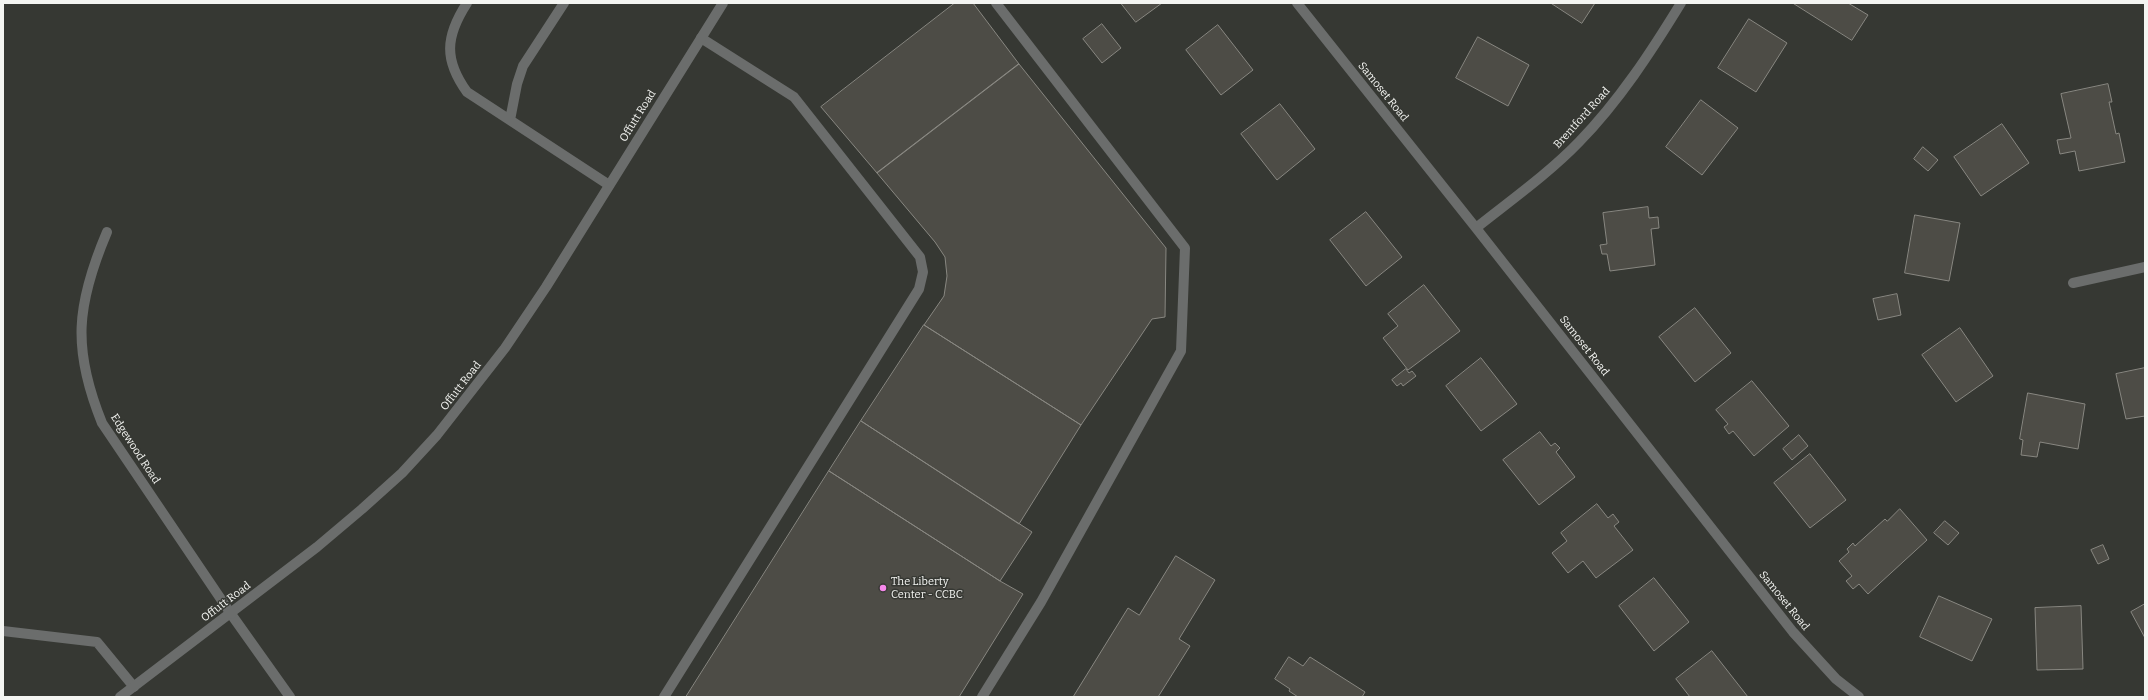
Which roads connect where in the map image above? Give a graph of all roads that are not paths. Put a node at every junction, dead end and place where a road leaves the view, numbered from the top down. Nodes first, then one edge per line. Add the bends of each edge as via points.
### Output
1 (467, 3) edge
2 (564, 3) edge
3 (723, 3) edge
4 (996, 3) edge
5 (1297, 3) edge
6 (1681, 3) edge
7 (701, 38) junction
8 (510, 120) junction
9 (609, 185) junction
10 (1476, 228) junction
11 (107, 232) dead end
12 (2145, 267) edge
13 (2073, 282) dead end
14 (231, 614) junction
15 (3, 631) edge
16 (134, 687) junction
17 (120, 697) edge
18 (290, 697) edge
19 (664, 697) edge
20 (982, 697) edge
21 (1859, 697) edge

1 - 8 street via 460,13 452,36 450,60 467,92
2 - 8 street via 524,66 517,84
3 - 7 street, Offutt Road
4 - 20 street via 1185,248 1181,351 1041,602
5 - 10 street, Samoset Road
6 - 10 street, Brentford Road via 1648,57 1579,142 1541,177
7 - 9 street, Offutt Road
7 - 19 street via 794,97 920,257 923,272 919,290
8 - 9 street
9 - 14 street, Offutt Road via 505,348 437,435 402,473 362,509
10 - 21 street, Samoset Road via 1793,632 1836,679
11 - 14 street, Edgewood Road via 96,258 81,320 83,360 89,391 102,423
12 - 13 street
14 - 16 street, Offutt Road
14 - 18 street, Edgewood Road
15 - 16 street via 97,642
16 - 17 street, Offutt Road

